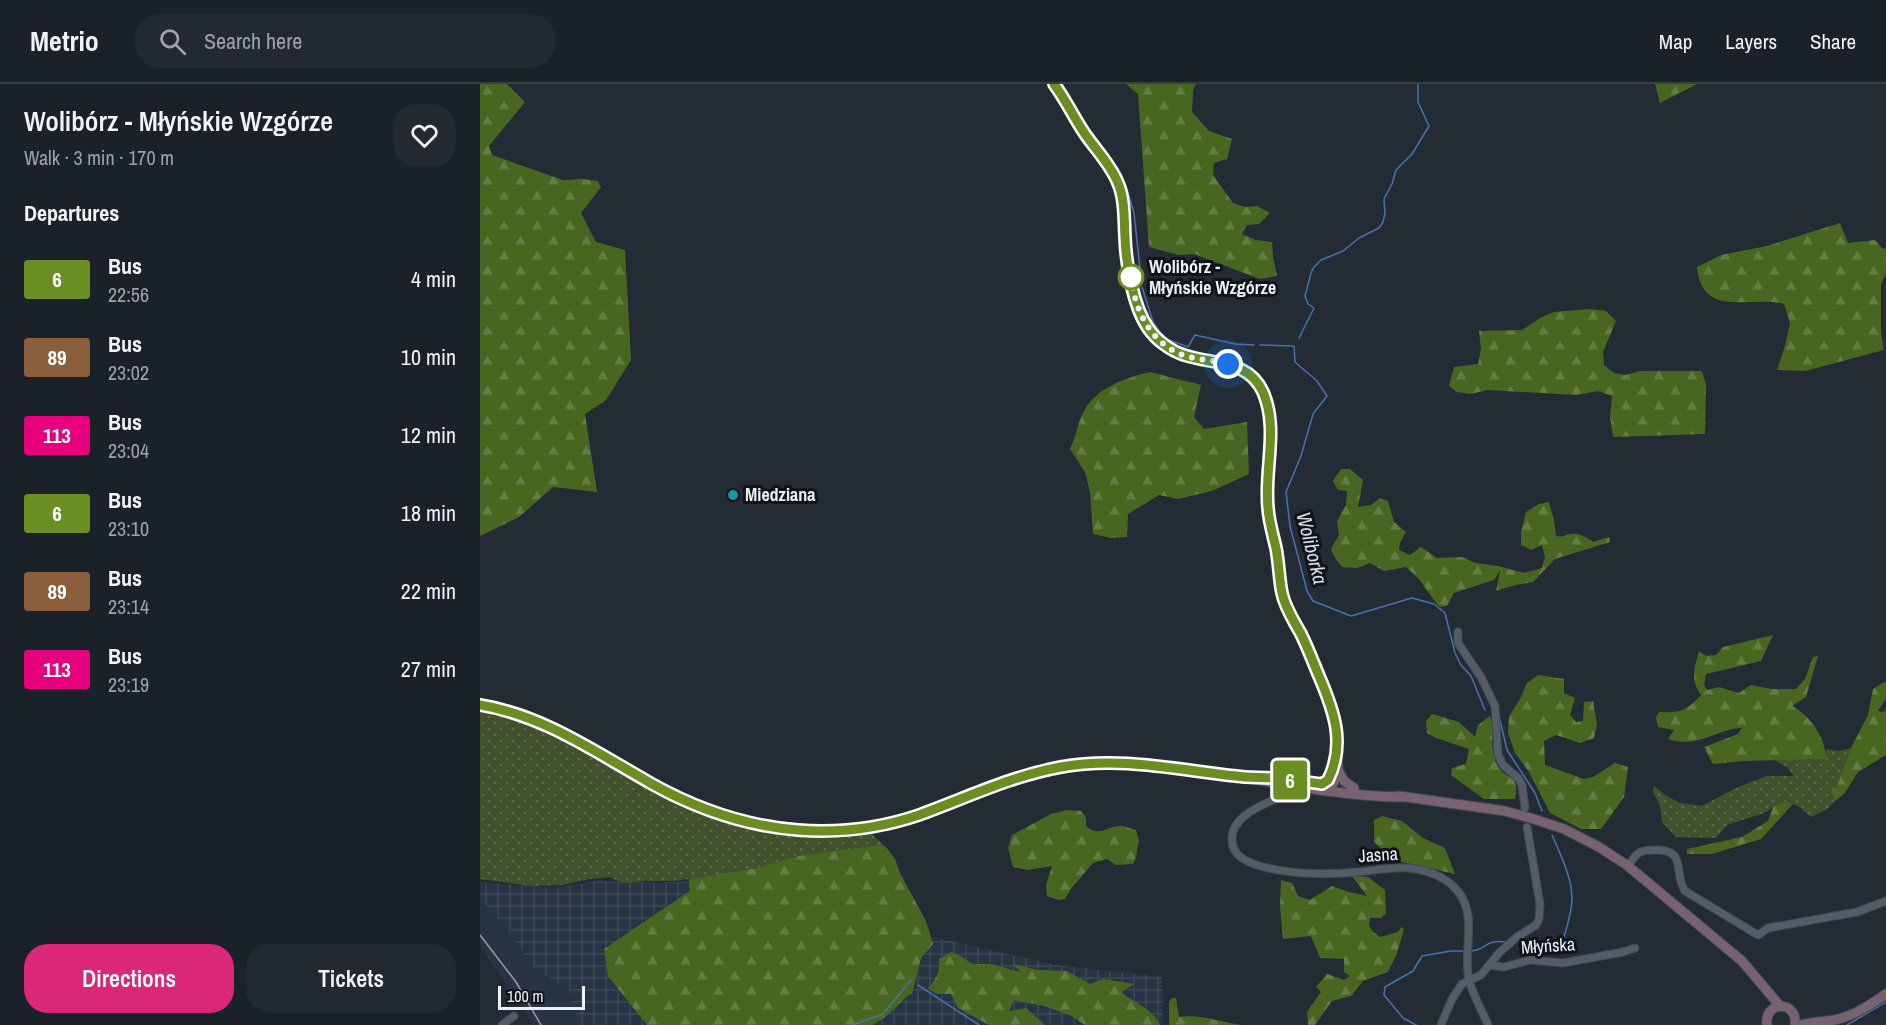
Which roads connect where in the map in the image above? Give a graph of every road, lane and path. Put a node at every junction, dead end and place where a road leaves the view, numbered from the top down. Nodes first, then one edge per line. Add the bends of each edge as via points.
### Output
1 (1054, 84) edge
2 (1458, 632) dead end
3 (480, 705) edge
4 (1338, 748) junction
5 (1338, 770) junction
6 (1326, 784) junction
7 (1354, 788) junction
8 (1403, 797) junction
9 (1275, 799) dead end
10 (1525, 808) dead end
11 (1527, 827) dead end
12 (1628, 866) junction
13 (1886, 902) edge
14 (1635, 948) dead end
15 (1490, 965) junction
16 (1469, 981) junction
17 (1767, 992) junction
18 (1886, 994) edge
19 (1780, 1006) junction
20 (1771, 1010) junction
21 (514, 1016) dead end
22 (1795, 1020) edge
23 (1815, 1022) junction
24 (502, 1025) edge
25 (1441, 1025) edge
26 (1488, 1025) edge
27 (1767, 1025) edge
28 (1801, 1025) edge

1 - 4 main road via 1118,182 1132,284 1149,330 1183,355 1239,368 1255,379 1263,393 1270,419 1268,508 1282,594 1331,705
2 - 10 street via 1461,650 1481,677 1495,706 1498,755 1519,779
3 - 6 main road via 504,709 552,728 698,807 784,829 833,830 888,823 1024,776 1083,764 1142,764
4 - 5 main road
4 - 6 main road
5 - 6 main road via 1335,781
5 - 7 main road
6 - 7 main road
6 - 8 main road via 1340,792
7 - 8 main road
8 - 12 main road via 1488,808 1534,819 1564,829
9 - 16 street, Jasna via 1247,814 1235,827 1232,844 1241,858 1271,869 1304,873 1400,868 1438,876 1456,889 1468,918
11 - 15 street via 1540,916 1536,925 1507,946
12 - 13 street via 1641,851 1668,851 1678,860 1685,891 1758,935 1768,928 1857,912
12 - 17 main road via 1743,961
14 - 15 street, Młyńska via 1563,963 1530,960 1504,967
15 - 16 street
16 - 25 street via 1462,984 1452,999
16 - 26 street, Jasna
17 - 19 main road
17 - 20 main road
18 - 23 main road via 1847,1016
19 - 20 main road
19 - 22 main road via 1789,1008
20 - 27 main road
21 - 24 street
22 - 23 main road
23 - 28 main road

